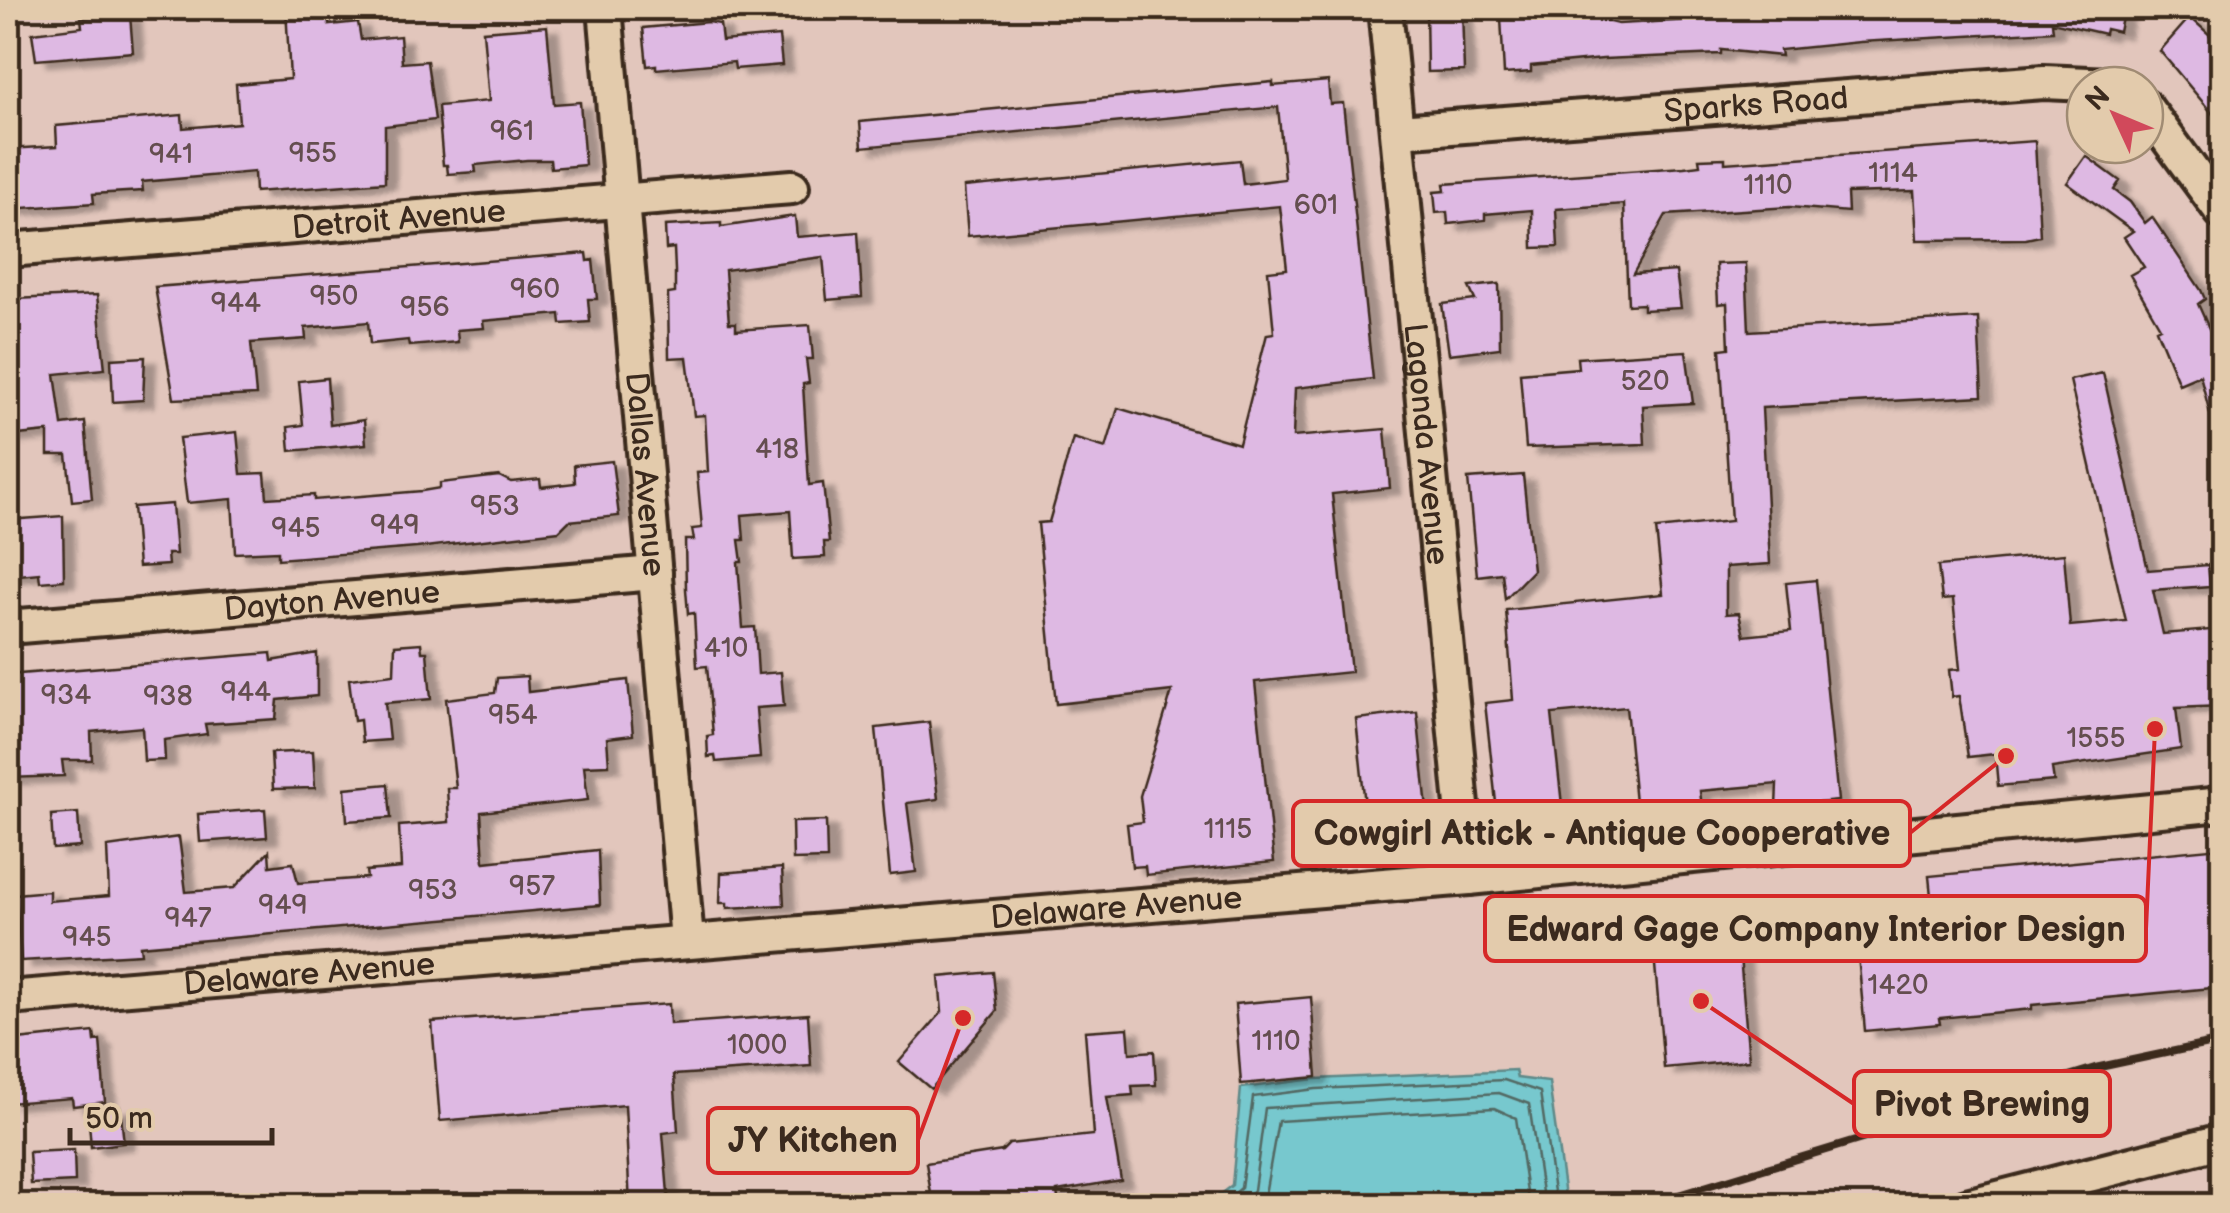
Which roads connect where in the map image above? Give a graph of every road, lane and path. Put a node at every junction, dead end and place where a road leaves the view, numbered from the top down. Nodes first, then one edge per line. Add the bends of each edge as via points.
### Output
1 (606, 8) edge
2 (1385, 8) edge
3 (2065, 83) edge
4 (1399, 131) junction
5 (2165, 134) edge
6 (792, 186) dead end
7 (622, 201) junction
8 (2222, 212) edge
9 (8, 250) edge
10 (655, 573) junction
11 (8, 627) edge
12 (2222, 804) edge
13 (1469, 878) junction
14 (688, 940) junction
15 (8, 998) edge
16 (2222, 1141) edge
17 (2033, 1197) edge
18 (1967, 1206) edge

1 - 7 street, Dallas Avenue
2 - 4 street, Lagonda Avenue
3 - 4 street, Sparks Road
4 - 13 street, Lagonda Avenue
5 - 8 street
6 - 7 street, Detroit Avenue
7 - 9 street, Detroit Avenue
7 - 10 street, Dallas Avenue
10 - 11 street, Dayton Avenue
10 - 14 street, Dallas Avenue
12 - 13 street, Delaware Avenue
13 - 14 street, Delaware Avenue
14 - 15 street, Delaware Avenue
16 - 17 street
17 - 18 street

